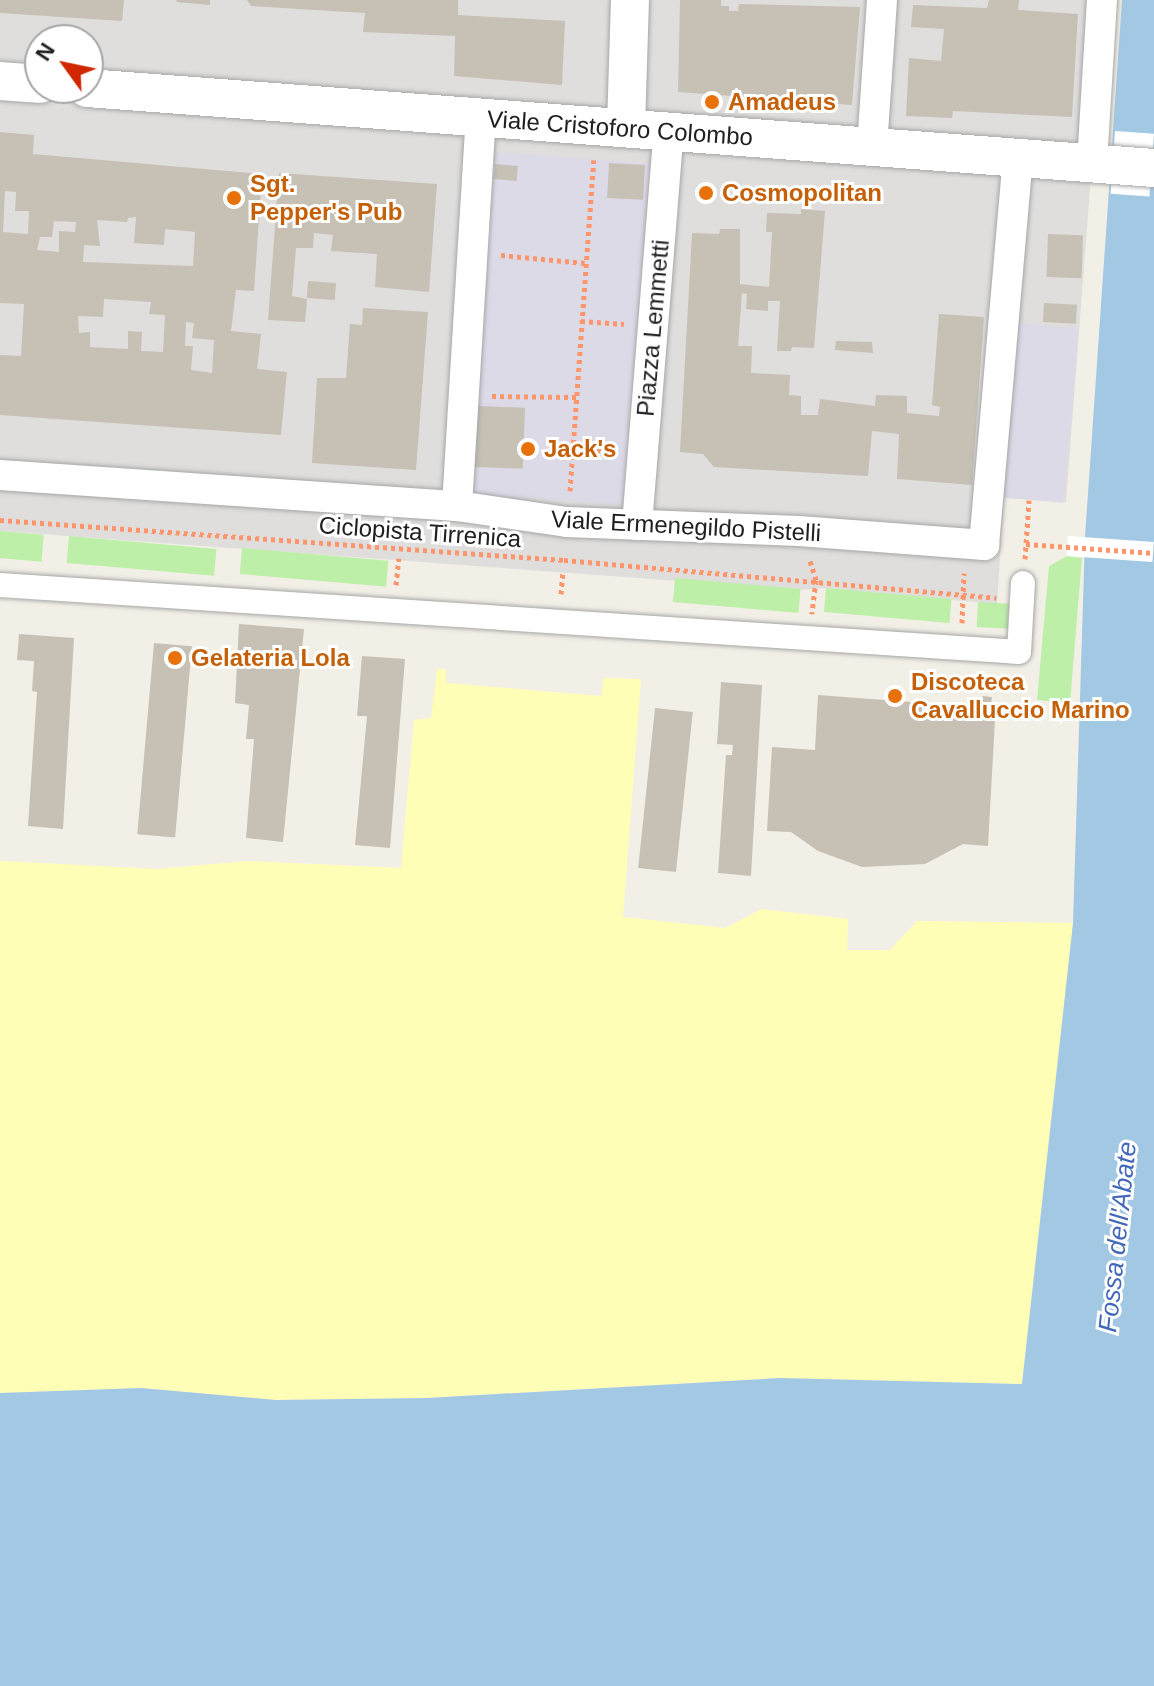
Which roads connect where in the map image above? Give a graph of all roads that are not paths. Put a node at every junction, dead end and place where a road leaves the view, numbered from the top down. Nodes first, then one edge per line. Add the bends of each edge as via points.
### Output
1 (630, 0) edge
2 (882, 0) edge
3 (1102, 0) edge
4 (0, 81) edge
5 (24, 83) edge
6 (104, 89) edge
7 (481, 118) junction
8 (626, 127) junction
9 (669, 131) junction
10 (872, 147) junction
11 (1018, 157) junction
12 (1092, 163) junction
13 (1154, 168) edge
14 (0, 475) edge
15 (457, 506) junction
16 (637, 525) junction
17 (1023, 583) road end
18 (0, 585) edge

1 - 8 street
2 - 10 street
3 - 12 street
4 - 5 street
6 - 7 street, Viale Cristoforo Colombo
7 - 8 street, Viale Cristoforo Colombo
7 - 15 street
8 - 9 street, Viale Cristoforo Colombo
9 - 10 street, Viale Cristoforo Colombo
9 - 16 street, Piazza Lemmetti
10 - 11 street, Viale Cristoforo Colombo
11 - 12 street, Viale Cristoforo Colombo
11 - 16 street, Viale Ermenegildo Pistelli via 984,545
12 - 13 street, Viale Cristoforo Colombo
14 - 15 street, Viale Ermenegildo Pistelli
15 - 16 street, Viale Ermenegildo Pistelli via 567,522
17 - 18 street via 1019,652

